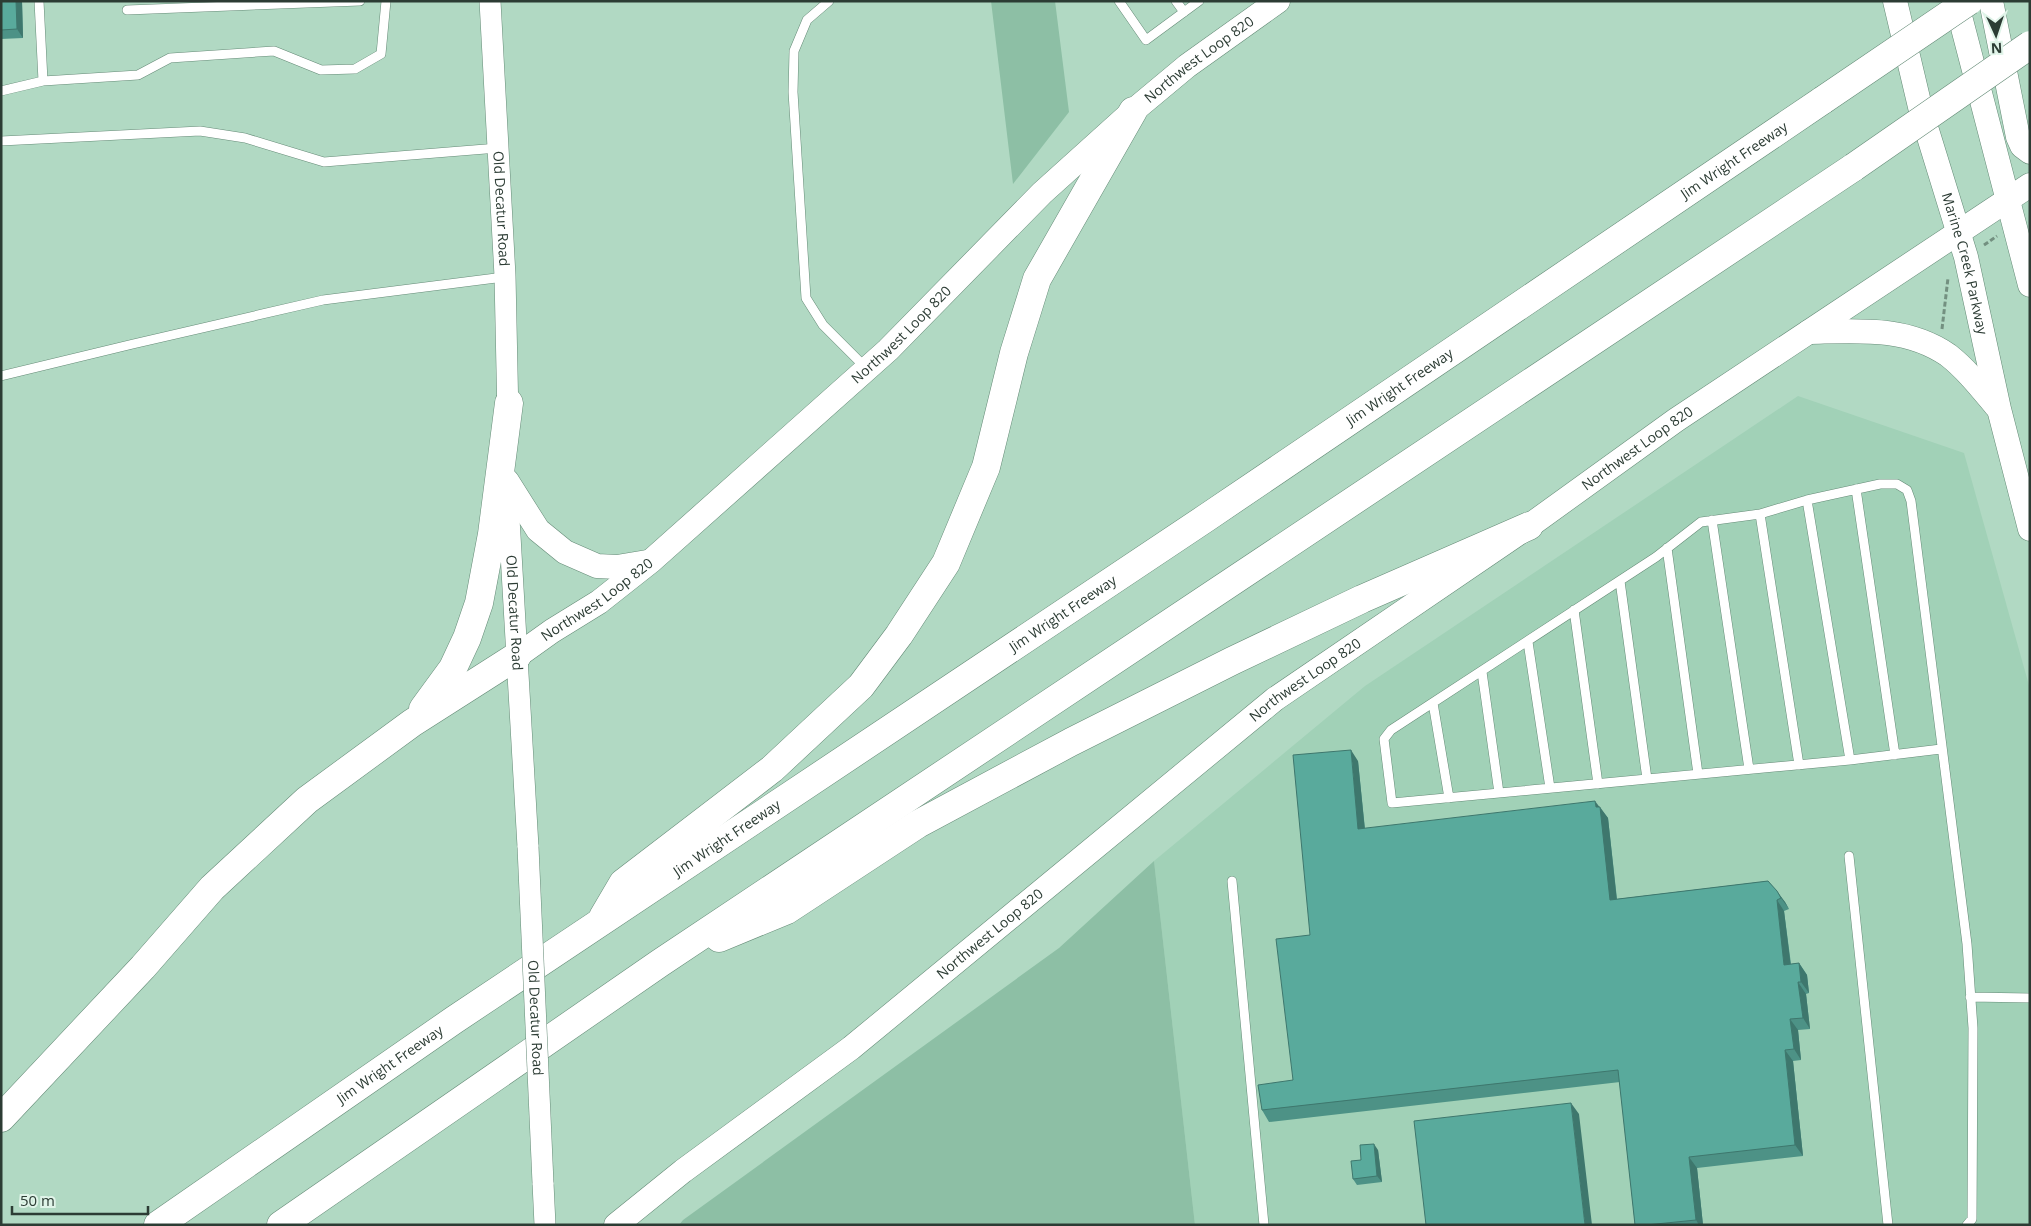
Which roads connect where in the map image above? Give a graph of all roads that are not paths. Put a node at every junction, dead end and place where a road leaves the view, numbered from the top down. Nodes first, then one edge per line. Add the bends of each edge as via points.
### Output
1 (39, 1) edge
2 (360, 1) edge
3 (386, 1) edge
4 (490, 1) edge
5 (829, 1) edge
6 (1119, 1) edge
7 (1176, 1) edge
8 (1199, 1) edge
9 (1895, 1) edge
10 (1956, 1) edge
11 (1969, 1) edge
12 (1991, 1) edge
13 (1273, 3) edge
14 (127, 10) dead end
15 (1184, 12) junction
16 (2030, 45) edge
17 (43, 81) junction
18 (1, 91) edge
19 (1132, 111) junction
20 (1, 141) edge
21 (498, 148) junction
22 (2030, 152) edge
23 (2030, 185) edge
24 (2007, 200) junction
25 (1959, 231) junction
26 (505, 276) junction
27 (2030, 285) edge
28 (1809, 332) junction
29 (867, 368) junction
30 (1, 376) edge
31 (509, 403) junction
32 (1999, 409) junction
33 (507, 481) junction
34 (1856, 489) junction
35 (1807, 500) junction
36 (1760, 514) junction
37 (1712, 520) junction
38 (1528, 526) junction
39 (2030, 530) edge
40 (1667, 548) junction
41 (651, 561) junction
42 (1620, 580) junction
43 (1574, 610) junction
44 (1528, 642) junction
45 (517, 656) junction
46 (1482, 672) junction
47 (1433, 703) junction
48 (412, 723) junction
49 (1941, 749) junction
50 (1894, 755) junction
51 (1850, 760) junction
52 (1799, 764) junction
53 (1749, 769) junction
54 (1698, 774) junction
55 (1647, 779) junction
56 (1598, 784) junction
57 (1550, 788) junction
58 (1499, 793) junction
59 (1449, 798) junction
60 (1849, 856) dead end
61 (1232, 881) dead end
62 (599, 924) junction
63 (660, 963) junction
64 (1970, 997) junction
65 (2030, 998) edge
66 (1, 1118) edge
67 (632, 1217) edge
68 (158, 1225) edge
69 (281, 1225) edge
70 (545, 1225) edge
71 (616, 1225) edge
72 (1264, 1225) edge
73 (1888, 1225) edge
74 (1967, 1225) edge

1 - 17 lane
2 - 14 lane
3 - 17 lane via 382,54 355,69 321,70 274,51 170,58 138,75
4 - 21 street, Old Decatur Road
5 - 29 lane via 807,20 794,51 793,92 806,298 823,325
6 - 15 lane via 1146,40
7 - 15 lane
8 - 15 lane
9 - 25 main road, Marine Creek Parkway via 1921,111
10 - 24 main road
11 - 62 highway, Jim Wright Freeway, bridge
12 - 22 main road via 2018,137
13 - 19 main road, Northwest Loop 820
16 - 63 highway, bridge via 1854,167
17 - 18 lane
19 - 29 main road, Northwest Loop 820 via 1042,193
19 - 62 highway via 1037,279 1014,353 986,467 946,563 899,635 861,686 772,769 623,883
20 - 21 lane via 200,131 245,138 324,162
21 - 26 street, Old Decatur Road
23 - 24 main road, Northwest Loop 820
24 - 25 main road, Northwest Loop 820
24 - 27 main road
25 - 28 main road, Northwest Loop 820
25 - 32 main road, Marine Creek Parkway
26 - 30 lane via 323,300
26 - 31 street, Old Decatur Road
28 - 32 main road via 1870,330 1900,334 1919,341 1947,355
28 - 38 main road, Northwest Loop 820 via 1676,420
29 - 41 main road, Northwest Loop 820
31 - 33 street, Old Decatur Road
31 - 48 highway via 492,534 479,603 453,668
32 - 39 main road, Marine Creek Parkway
33 - 41 main road via 538,530 565,552 597,566 618,567
33 - 45 street, Old Decatur Road
34 - 35 lane
34 - 49 lane via 1897,484 1907,490 1911,501
34 - 50 lane
35 - 36 lane
35 - 51 lane
36 - 37 lane
36 - 52 lane
37 - 40 lane via 1701,522
37 - 53 lane
38 - 63 highway via 1362,599 1080,737 918,824 787,910
38 - 67 main road, Northwest Loop 820 via 1275,699 851,1048 683,1171
40 - 42 lane
40 - 54 lane
41 - 45 main road, Northwest Loop 820 via 600,602
42 - 43 lane
42 - 55 lane
43 - 44 lane
43 - 56 lane
44 - 46 lane
44 - 57 lane
45 - 48 highway
45 - 70 street, Old Decatur Road, bridge
46 - 47 lane
46 - 58 lane
47 - 59 lane
47 - 59 lane via 1392,730 1384,740 1392,803
48 - 66 highway via 306,800 212,888 143,967
49 - 50 lane
49 - 64 lane via 1967,944
50 - 51 lane
51 - 52 lane
52 - 53 lane
53 - 54 lane
54 - 55 lane
55 - 56 lane
56 - 57 lane
57 - 58 lane
58 - 59 lane
60 - 73 lane
61 - 72 lane
62 - 68 highway, Jim Wright Freeway
63 - 69 highway
64 - 65 lane
64 - 74 lane via 1973,1028 1972,1219
67 - 71 main road, Northwest Loop 820

